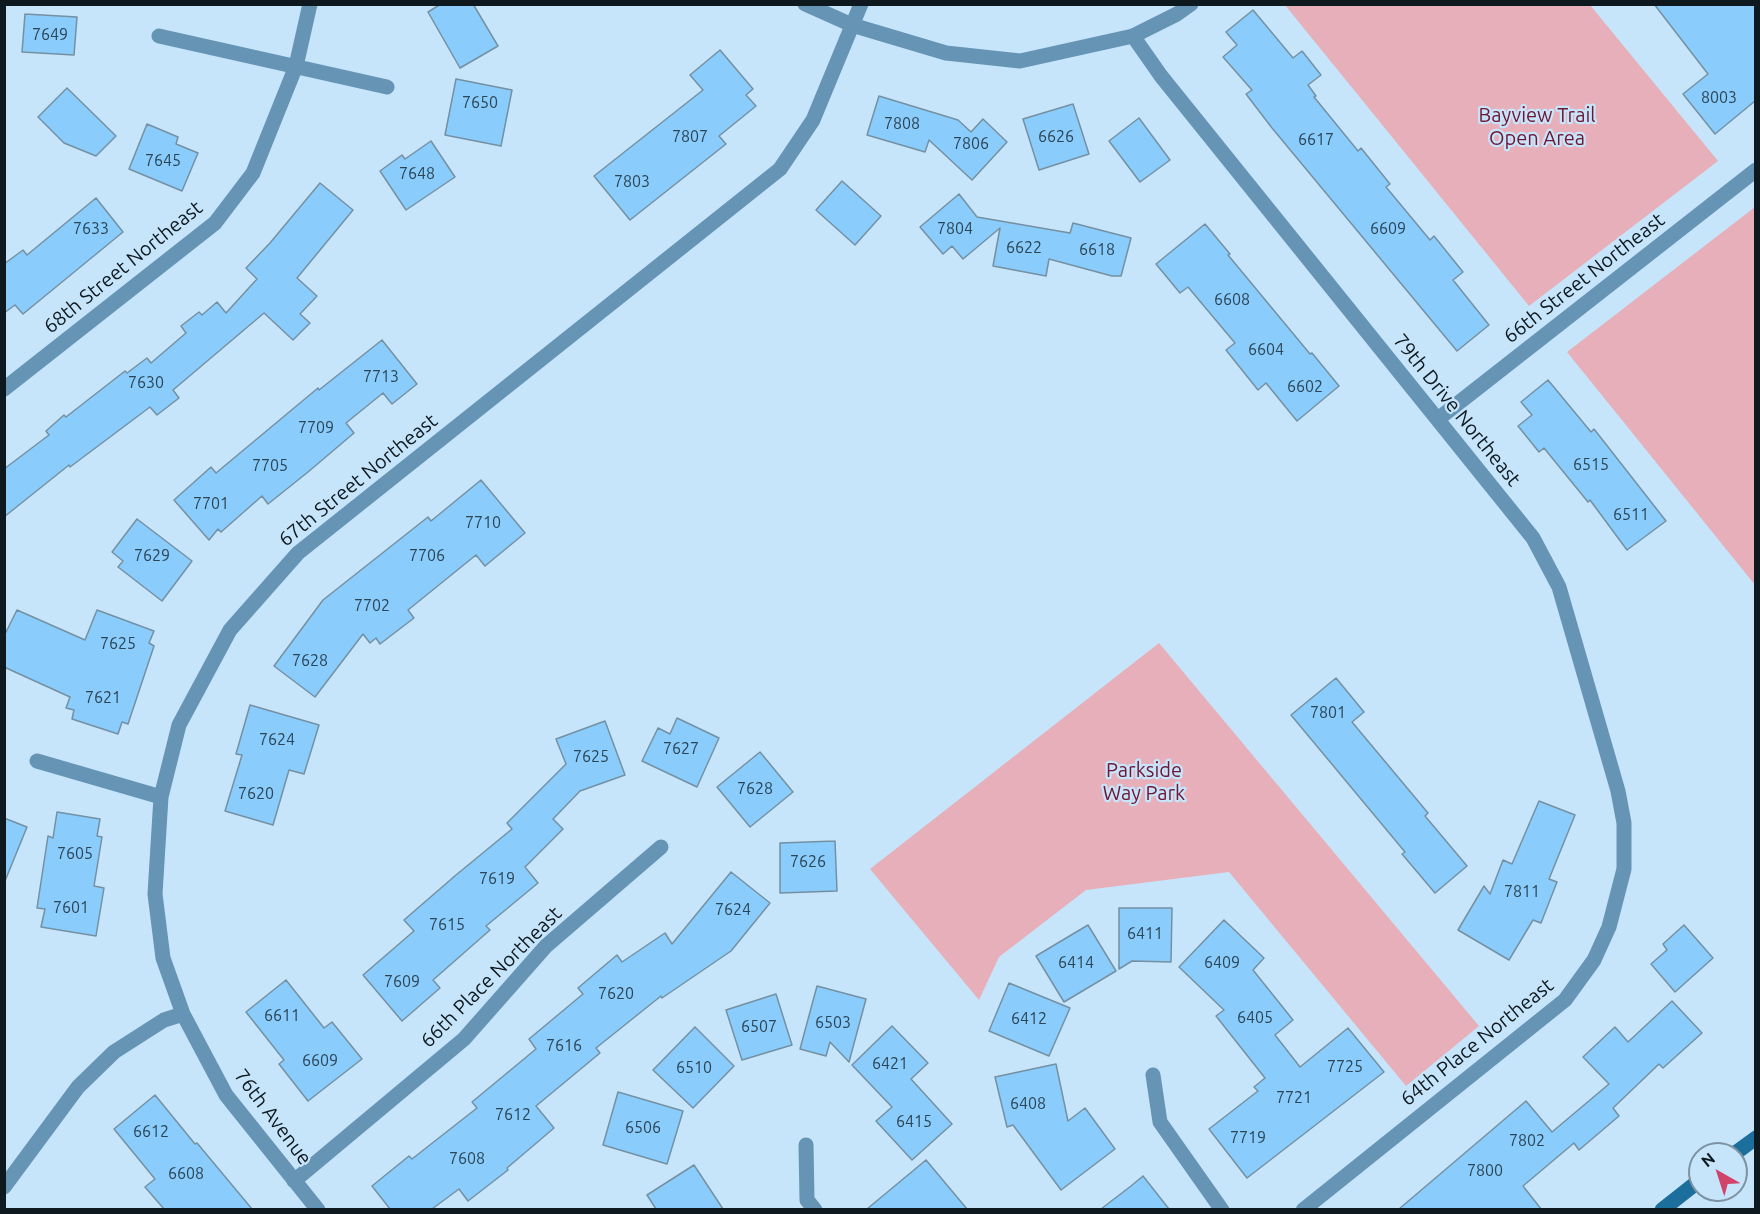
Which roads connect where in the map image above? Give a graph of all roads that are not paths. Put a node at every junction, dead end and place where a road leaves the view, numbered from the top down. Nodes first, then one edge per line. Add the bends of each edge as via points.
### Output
1 (310, 4) edge
2 (805, 4) edge
3 (861, 4) edge
4 (1191, 4) edge
5 (852, 26) junction
6 (159, 36) dead end
7 (1133, 36) junction
8 (296, 66) junction
9 (387, 87) dead end
10 (1755, 170) edge
11 (4, 389) edge
12 (1438, 419) junction
13 (37, 761) dead end
14 (161, 797) junction
15 (662, 848) dead end
16 (1624, 869) joint
17 (183, 1014) junction
18 (1154, 1075) dead end
19 (806, 1145) dead end
20 (294, 1181) junction
21 (4, 1187) edge
22 (1688, 1189) edge
23 (318, 1209) edge
24 (815, 1209) edge
25 (1222, 1209) edge
26 (1304, 1209) edge
27 (1662, 1209) edge

1 - 8 street, 68th Street Northeast
2 - 5 street
3 - 5 street, 67th Street Northeast
4 - 7 street
5 - 7 street via 946,53 1020,61
5 - 14 street, 67th Street Northeast via 813,120 780,169 298,553 230,630 179,725
6 - 8 street
7 - 12 street, 79th Drive Northeast via 1161,76
8 - 9 street
8 - 11 street, 68th Street Northeast via 253,173 215,223
10 - 12 street, 66th Street Northeast
12 - 16 street, 79th Drive Northeast via 1533,538 1559,588 1618,791 1624,823
13 - 14 street
14 - 17 street, 67th Street Northeast via 155,894 163,958
15 - 20 street, 66th Place Northeast via 546,946 464,1039
16 - 26 street, 64th Place Northeast via 1609,927 1594,960 1565,999
17 - 20 street, 76th Avenue via 226,1095
17 - 21 street via 164,1020 114,1052 85,1080
18 - 25 street via 1160,1122
19 - 24 street via 807,1200
20 - 23 street, 76th Avenue
22 - 27 main road

